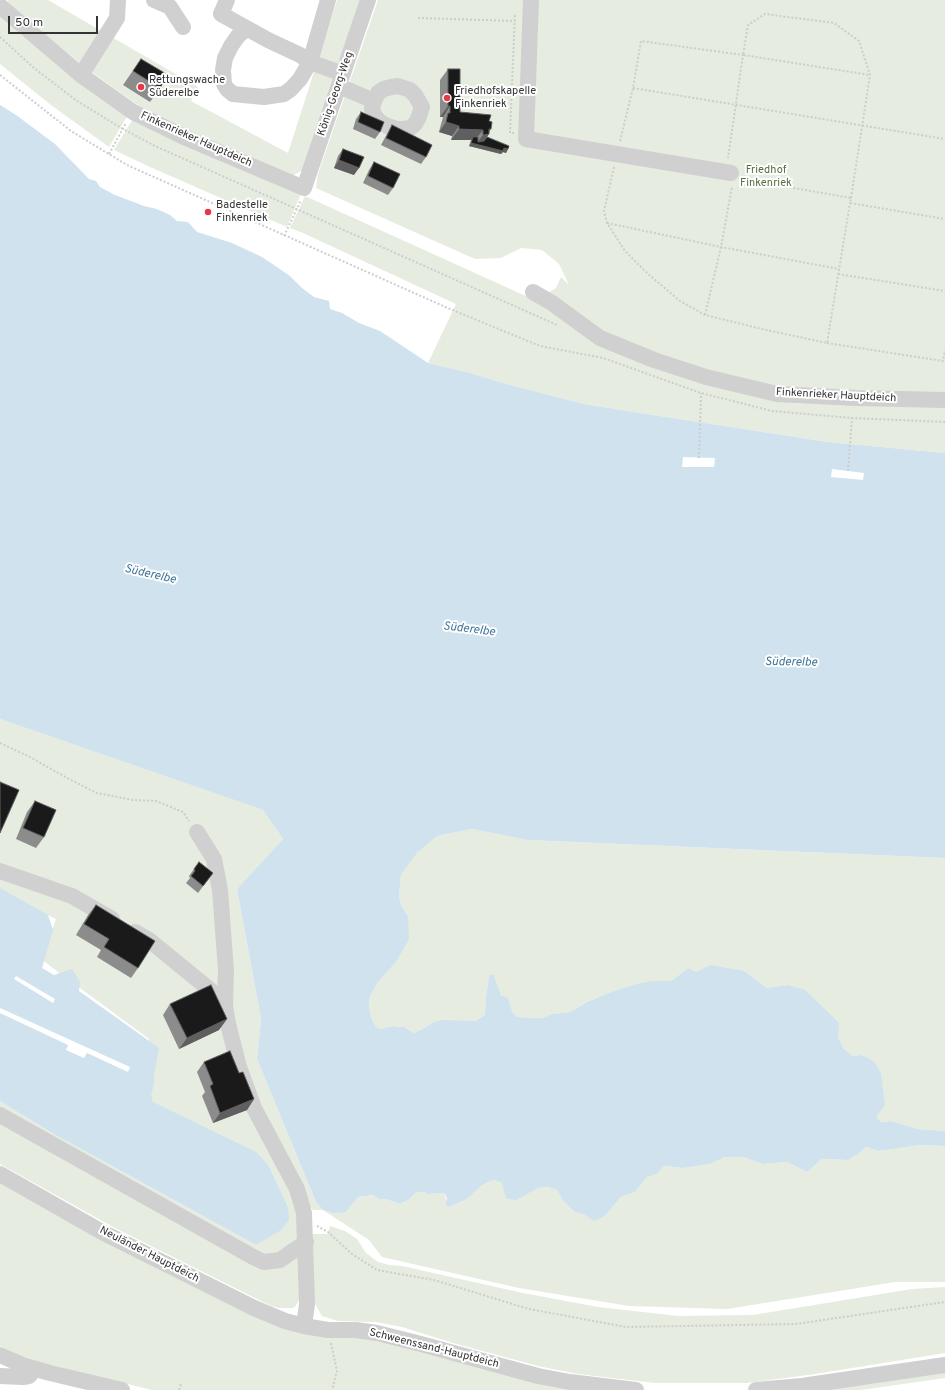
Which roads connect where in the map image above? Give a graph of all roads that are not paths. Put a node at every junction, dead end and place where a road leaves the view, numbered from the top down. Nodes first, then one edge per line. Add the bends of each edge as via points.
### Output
1 (154, 0) edge
2 (227, 0) edge
3 (328, 0) edge
4 (368, 0) edge
5 (532, 0) edge
6 (122, 1) edge
7 (0, 6) edge
8 (183, 27) dead end
9 (246, 29) junction
10 (310, 62) junction
11 (81, 75) junction
12 (341, 80) junction
13 (374, 101) dead end
14 (736, 176) road end
15 (304, 188) joint
16 (533, 292) dead end
17 (945, 400) edge
18 (197, 832) road end
19 (0, 871) edge
20 (225, 1005) junction
21 (0, 1115) edge
22 (0, 1174) edge
23 (306, 1242) junction
24 (304, 1326) junction
25 (0, 1355) edge
26 (945, 1365) edge
27 (35, 1369) junction
28 (0, 1376) edge
29 (122, 1390) edge
30 (636, 1390) edge
31 (756, 1390) edge

1 - 8 street via 170,7
2 - 9 street via 221,14
3 - 10 street
4 - 12 street, König-Georg-Weg
5 - 14 street via 526,139 618,153
6 - 11 street via 117,18
7 - 11 street, Finkenrieker Hauptdeich
9 - 10 street
9 - 10 street via 234,41 225,58 224,84 233,94 284,94 292,89
10 - 12 street
11 - 15 street, Finkenrieker Hauptdeich via 133,112 160,126
12 - 13 street
12 - 15 street, König-Georg-Weg
16 - 17 street, Finkenrieker Hauptdeich via 600,338 654,360 706,377 777,394
18 - 20 street via 214,859 220,890 226,971
19 - 20 street via 72,896 149,940
20 - 23 street via 239,1067 254,1108 296,1188 304,1213
21 - 23 street via 264,1262 285,1258
22 - 24 street, Neuländer Hauptdeich via 102,1232 272,1316
23 - 24 street via 307,1304
24 - 30 street, Schweenssand-Hauptdeich via 378,1333 538,1376
25 - 27 street
26 - 31 street via 802,1386
27 - 28 street via 29,1376
27 - 29 street

